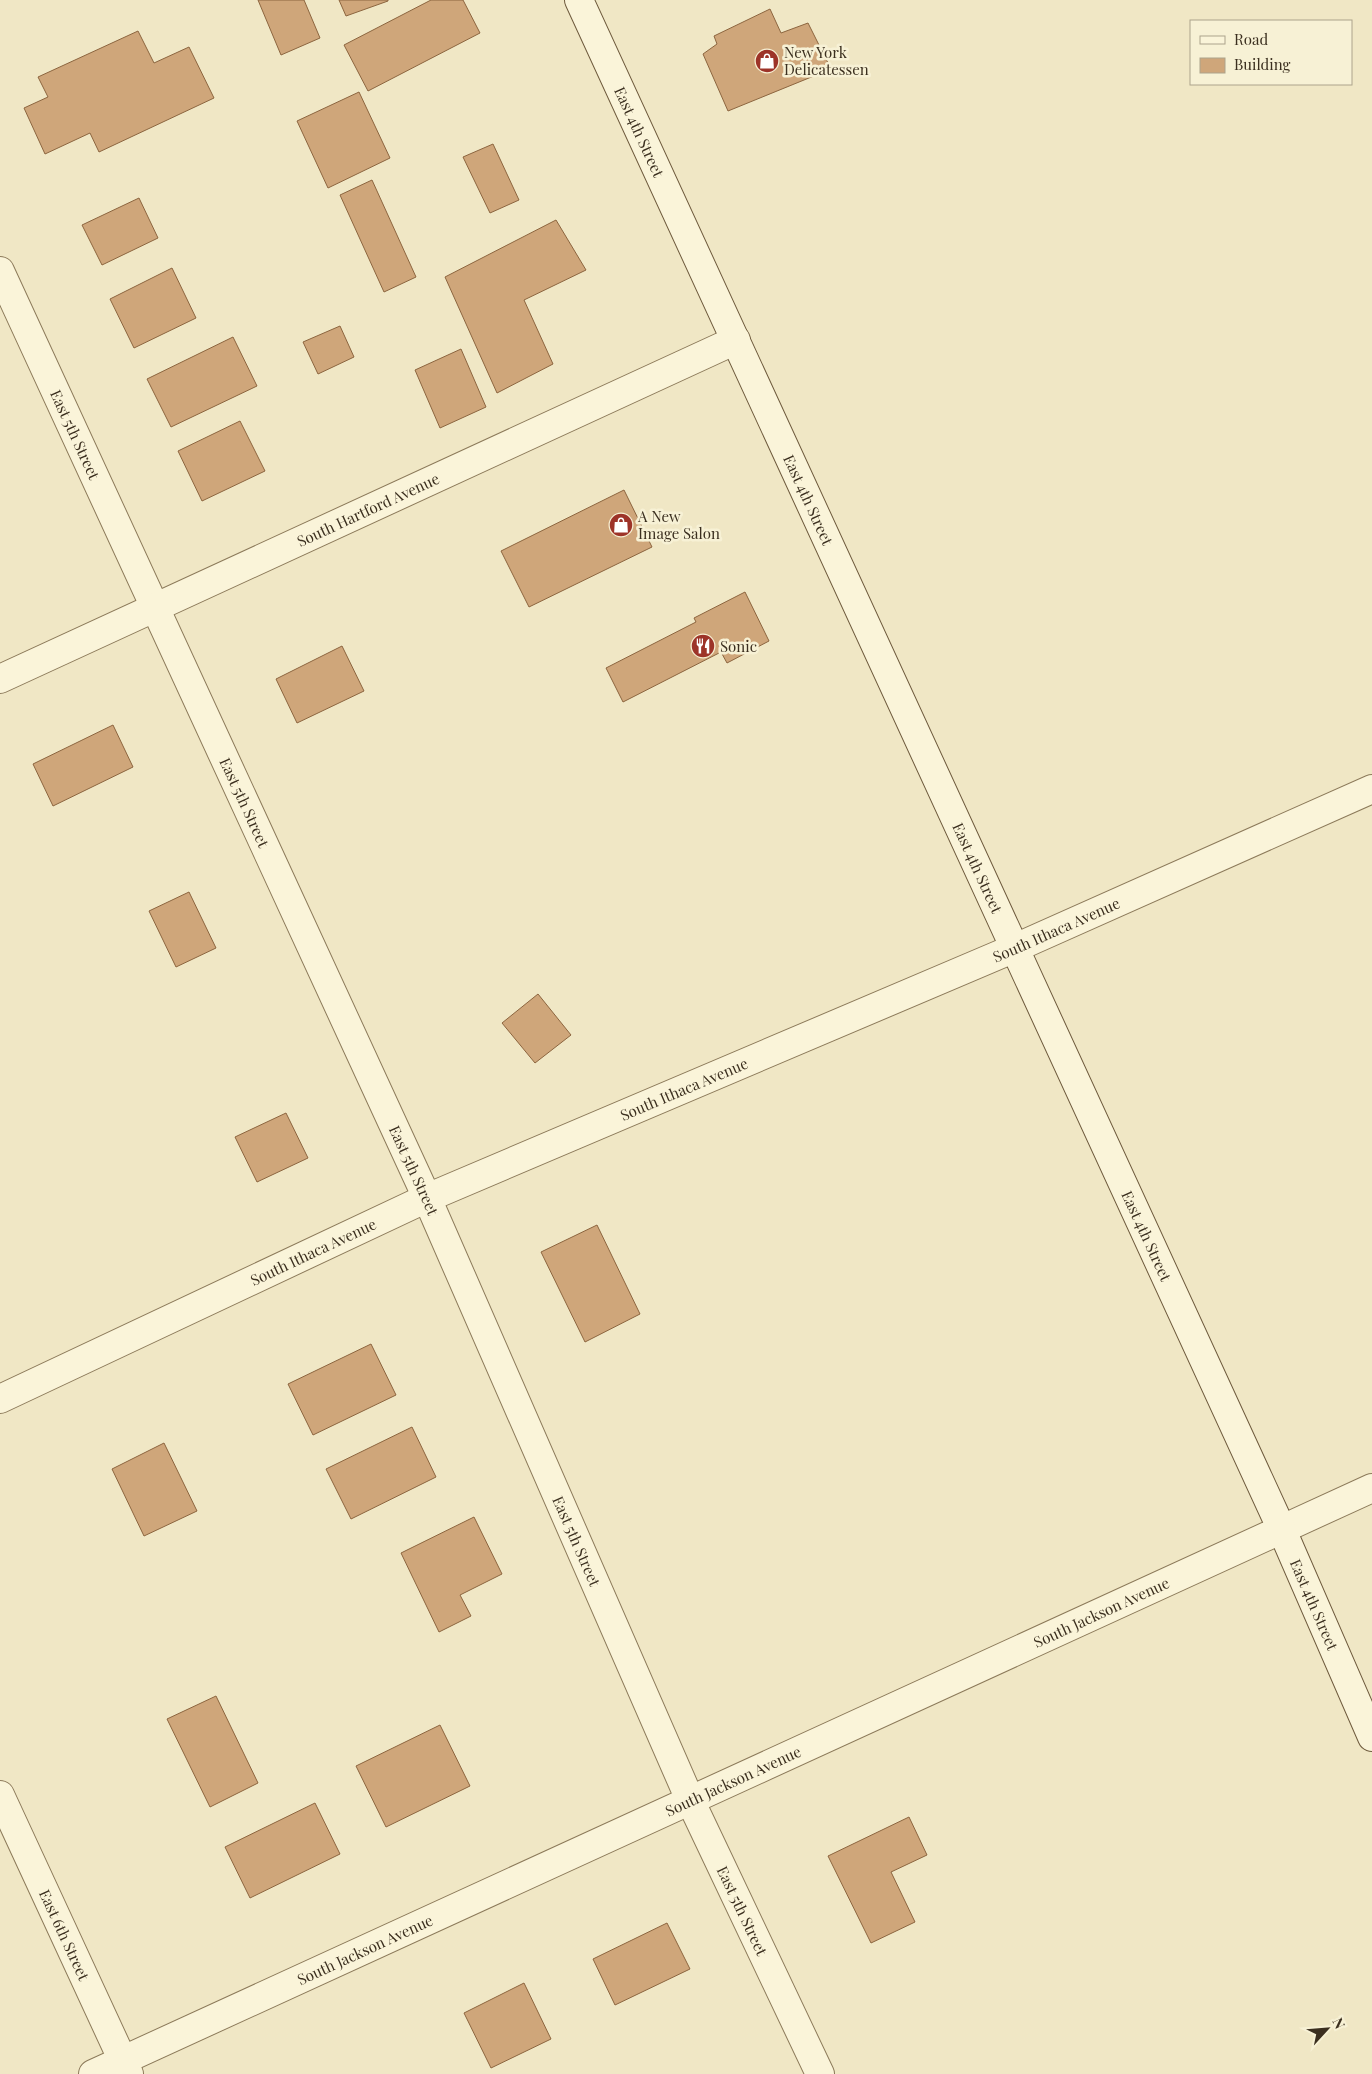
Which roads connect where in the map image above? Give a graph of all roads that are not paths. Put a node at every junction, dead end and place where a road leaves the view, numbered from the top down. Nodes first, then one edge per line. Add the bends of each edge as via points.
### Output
1 (579, 0) edge
2 (0, 271) edge
3 (736, 340) junction
4 (154, 608) junction
5 (0, 679) edge
6 (1372, 789) edge
7 (1015, 948) junction
8 (427, 1198) junction
9 (0, 1399) edge
10 (1372, 1488) edge
11 (1282, 1530) junction
12 (1372, 1737) edge
13 (0, 1795) edge
14 (690, 1800) junction
15 (126, 2067) edge
16 (94, 2074) edge
17 (820, 2074) edge

1 - 3 street, East 4th Street
2 - 4 street, East 5th Street
3 - 4 street, South Hartford Avenue
3 - 7 street, East 4th Street
4 - 5 street, South Hartford Avenue
4 - 8 street, East 5th Street
6 - 7 street, South Ithaca Avenue
7 - 8 street, South Ithaca Avenue
7 - 11 street, East 4th Street
8 - 9 street, South Ithaca Avenue
8 - 14 street, East 5th Street
10 - 11 street, South Jackson Avenue
11 - 12 street, East 4th Street
11 - 14 street, South Jackson Avenue
13 - 15 street, East 6th Street
14 - 15 street, South Jackson Avenue
14 - 17 street, East 5th Street
15 - 16 street, South Jackson Avenue

